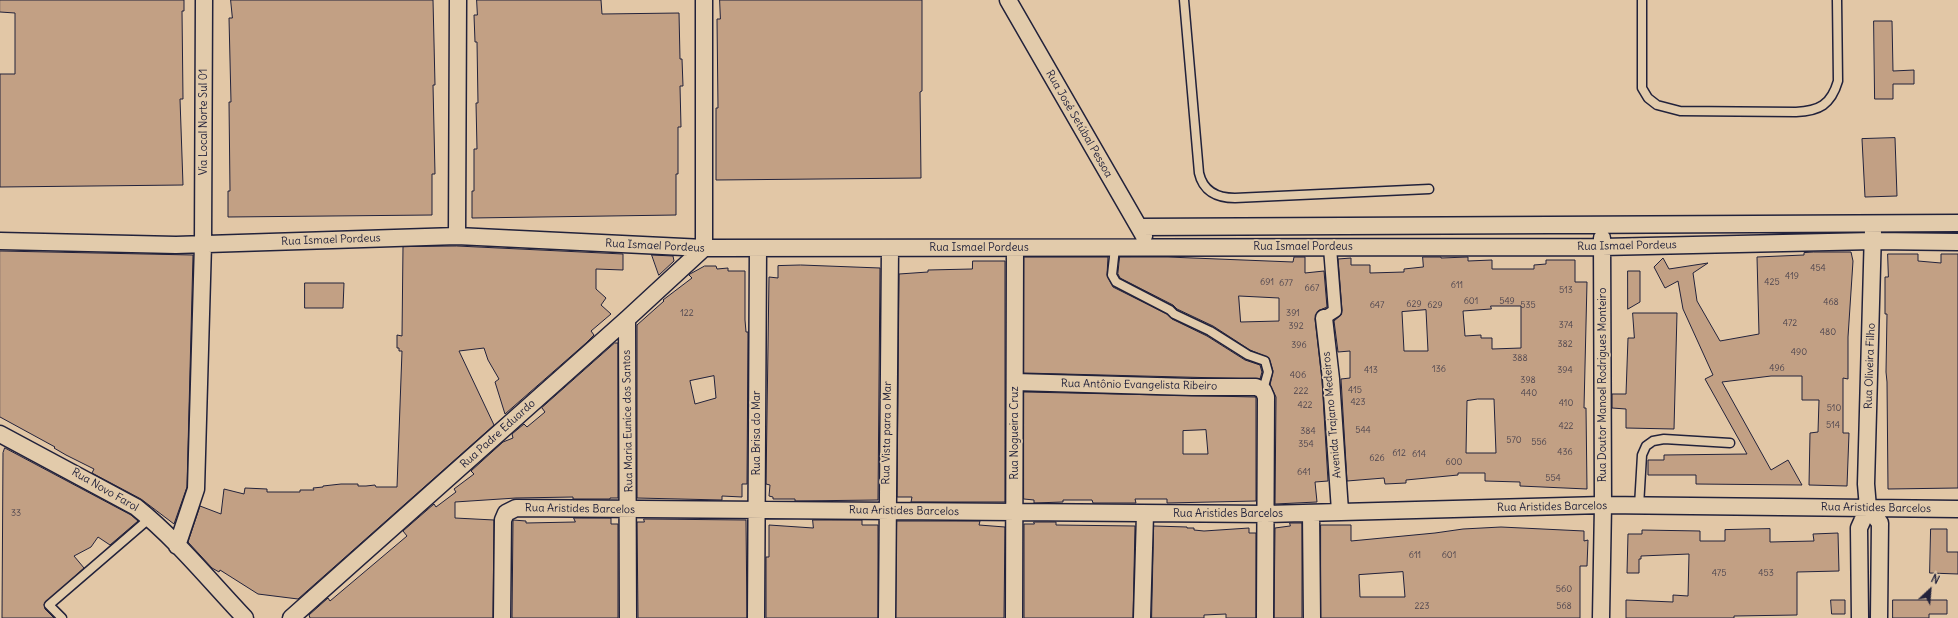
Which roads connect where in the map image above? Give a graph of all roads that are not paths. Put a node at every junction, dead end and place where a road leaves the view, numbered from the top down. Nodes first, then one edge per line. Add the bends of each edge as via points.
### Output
1 (204, 0) edge
2 (458, 0) edge
3 (704, 0) edge
4 (1008, 0) edge
5 (1184, 0) edge
6 (1642, 0) edge
7 (1837, 0) edge
8 (1429, 189) dead end
9 (1958, 223) edge
10 (1873, 224) junction
11 (1601, 225) junction
12 (1139, 227) junction
13 (456, 236) junction
14 (0, 241) edge
15 (1874, 241) junction
16 (1958, 242) edge
17 (203, 244) junction
18 (1602, 247) junction
19 (704, 248) junction
20 (758, 248) junction
21 (890, 248) junction
22 (1015, 248) junction
23 (1115, 248) junction
24 (1151, 248) junction
25 (1330, 248) junction
26 (1324, 318) joint
27 (627, 319) junction
28 (1015, 382) junction
29 (1263, 390) junction
30 (0, 434) edge
31 (1730, 443) dead end
32 (1603, 505) junction
33 (1639, 506) junction
34 (1868, 508) junction
35 (1958, 509) edge
36 (629, 510) junction
37 (757, 510) junction
38 (887, 511) junction
39 (1340, 511) junction
40 (1015, 512) junction
41 (1145, 514) junction
42 (1266, 514) junction
43 (1310, 514) junction
44 (150, 518) junction
45 (177, 546) junction
46 (62, 618) edge
47 (244, 618) edge
48 (291, 618) edge
49 (502, 618) edge
50 (628, 618) edge
51 (756, 618) edge
52 (887, 618) edge
53 (1014, 618) edge
54 (1142, 618) edge
55 (1265, 618) edge
56 (1312, 618) edge
57 (1601, 618) edge
58 (1860, 618) edge
59 (1879, 618) edge

1 - 17 street, Via Local Norte Sul 01
2 - 13 street
3 - 19 street
4 - 12 street, Rua José Setúbal Pessoa
5 - 8 lane via 1199,172 1201,182 1207,190 1225,198 1235,198
6 - 7 lane via 1642,88 1648,98 1657,105 1680,111 1811,112 1822,106 1835,92 1838,82
9 - 10 street, Rua Ismael Pordeus
10 - 11 street, Rua Ismael Pordeus
10 - 15 street, Rua Oliveira Filho
11 - 12 street, Rua Ismael Pordeus
11 - 18 street, Rua Doutor Manoel Rodrigues Monteiro
12 - 24 street, Rua José Setúbal Pessoa
13 - 17 street, Rua Ismael Pordeus
13 - 19 street, Rua Ismael Pordeus
14 - 17 street, Rua Ismael Pordeus
15 - 16 street, Rua Ismael Pordeus
15 - 18 street, Rua Ismael Pordeus
15 - 34 street, Rua Oliveira Filho via 1866,484
17 - 45 street, Via Local Norte Sul 01 via 196,489
18 - 25 street, Rua Ismael Pordeus
18 - 32 street, Rua Doutor Manoel Rodrigues Monteiro
19 - 20 street, Rua Ismael Pordeus
19 - 27 street, Rua Padre Eduardo
20 - 21 street, Rua Ismael Pordeus
20 - 37 street, Rua Brisa do Mar
21 - 22 street, Rua Ismael Pordeus
21 - 38 street, Rua Vista para o Mar
22 - 23 street, Rua Ismael Pordeus
22 - 28 street, Rua Nogueira Cruz
23 - 24 street, Rua Ismael Pordeus
23 - 29 lane via 1112,275 1116,282 1265,361 1268,372
24 - 25 street, Rua Ismael Pordeus
25 - 26 street via 1335,311
26 - 39 street, Avenida Trajano Medeiros
27 - 36 street, Rua Maria Euníce dos Santos
27 - 48 street, Rua Padre Eduardo
28 - 29 street, Rua Antônio Evangelista Ribeiro via 1256,387
28 - 40 street, Rua Nogueira Cruz
29 - 42 street via 1266,397
30 - 44 street, Rua Novo Farol via 118,496
31 - 33 lane via 1664,439 1653,441 1646,446 1642,455
32 - 33 street, Rua Aristides Barcelos
32 - 39 street, Rua Aristides Barcelos
32 - 57 street, Rua Doutor Manoel Rodrigues Monteiro
33 - 34 street, Rua Aristides Barcelos
34 - 35 street, Rua Aristides Barcelos
34 - 58 street, Rua Oliveira Filho via 1859,528
34 - 59 street via 1880,523
36 - 37 street, Rua Aristides Barcelos
36 - 49 street, Rua Aristides Barcelos via 516,508 506,514 503,520
36 - 50 street, Rua Maria Euníce dos Santos
37 - 38 street, Rua Aristides Barcelos
37 - 51 street, Rua Brisa do Mar
38 - 40 street, Rua Aristides Barcelos
38 - 52 street, Rua Vista para o Mar
39 - 43 street, Rua Aristides Barcelos
40 - 41 street, Rua Aristides Barcelos
40 - 53 street, Rua Nogueira Cruz
41 - 42 street, Rua Aristides Barcelos
41 - 54 street
42 - 43 street, Rua Aristides Barcelos
42 - 55 street
43 - 56 street
44 - 45 street, Rua Novo Farol
44 - 46 lane via 49,605
45 - 47 street, Rua Novo Farol

